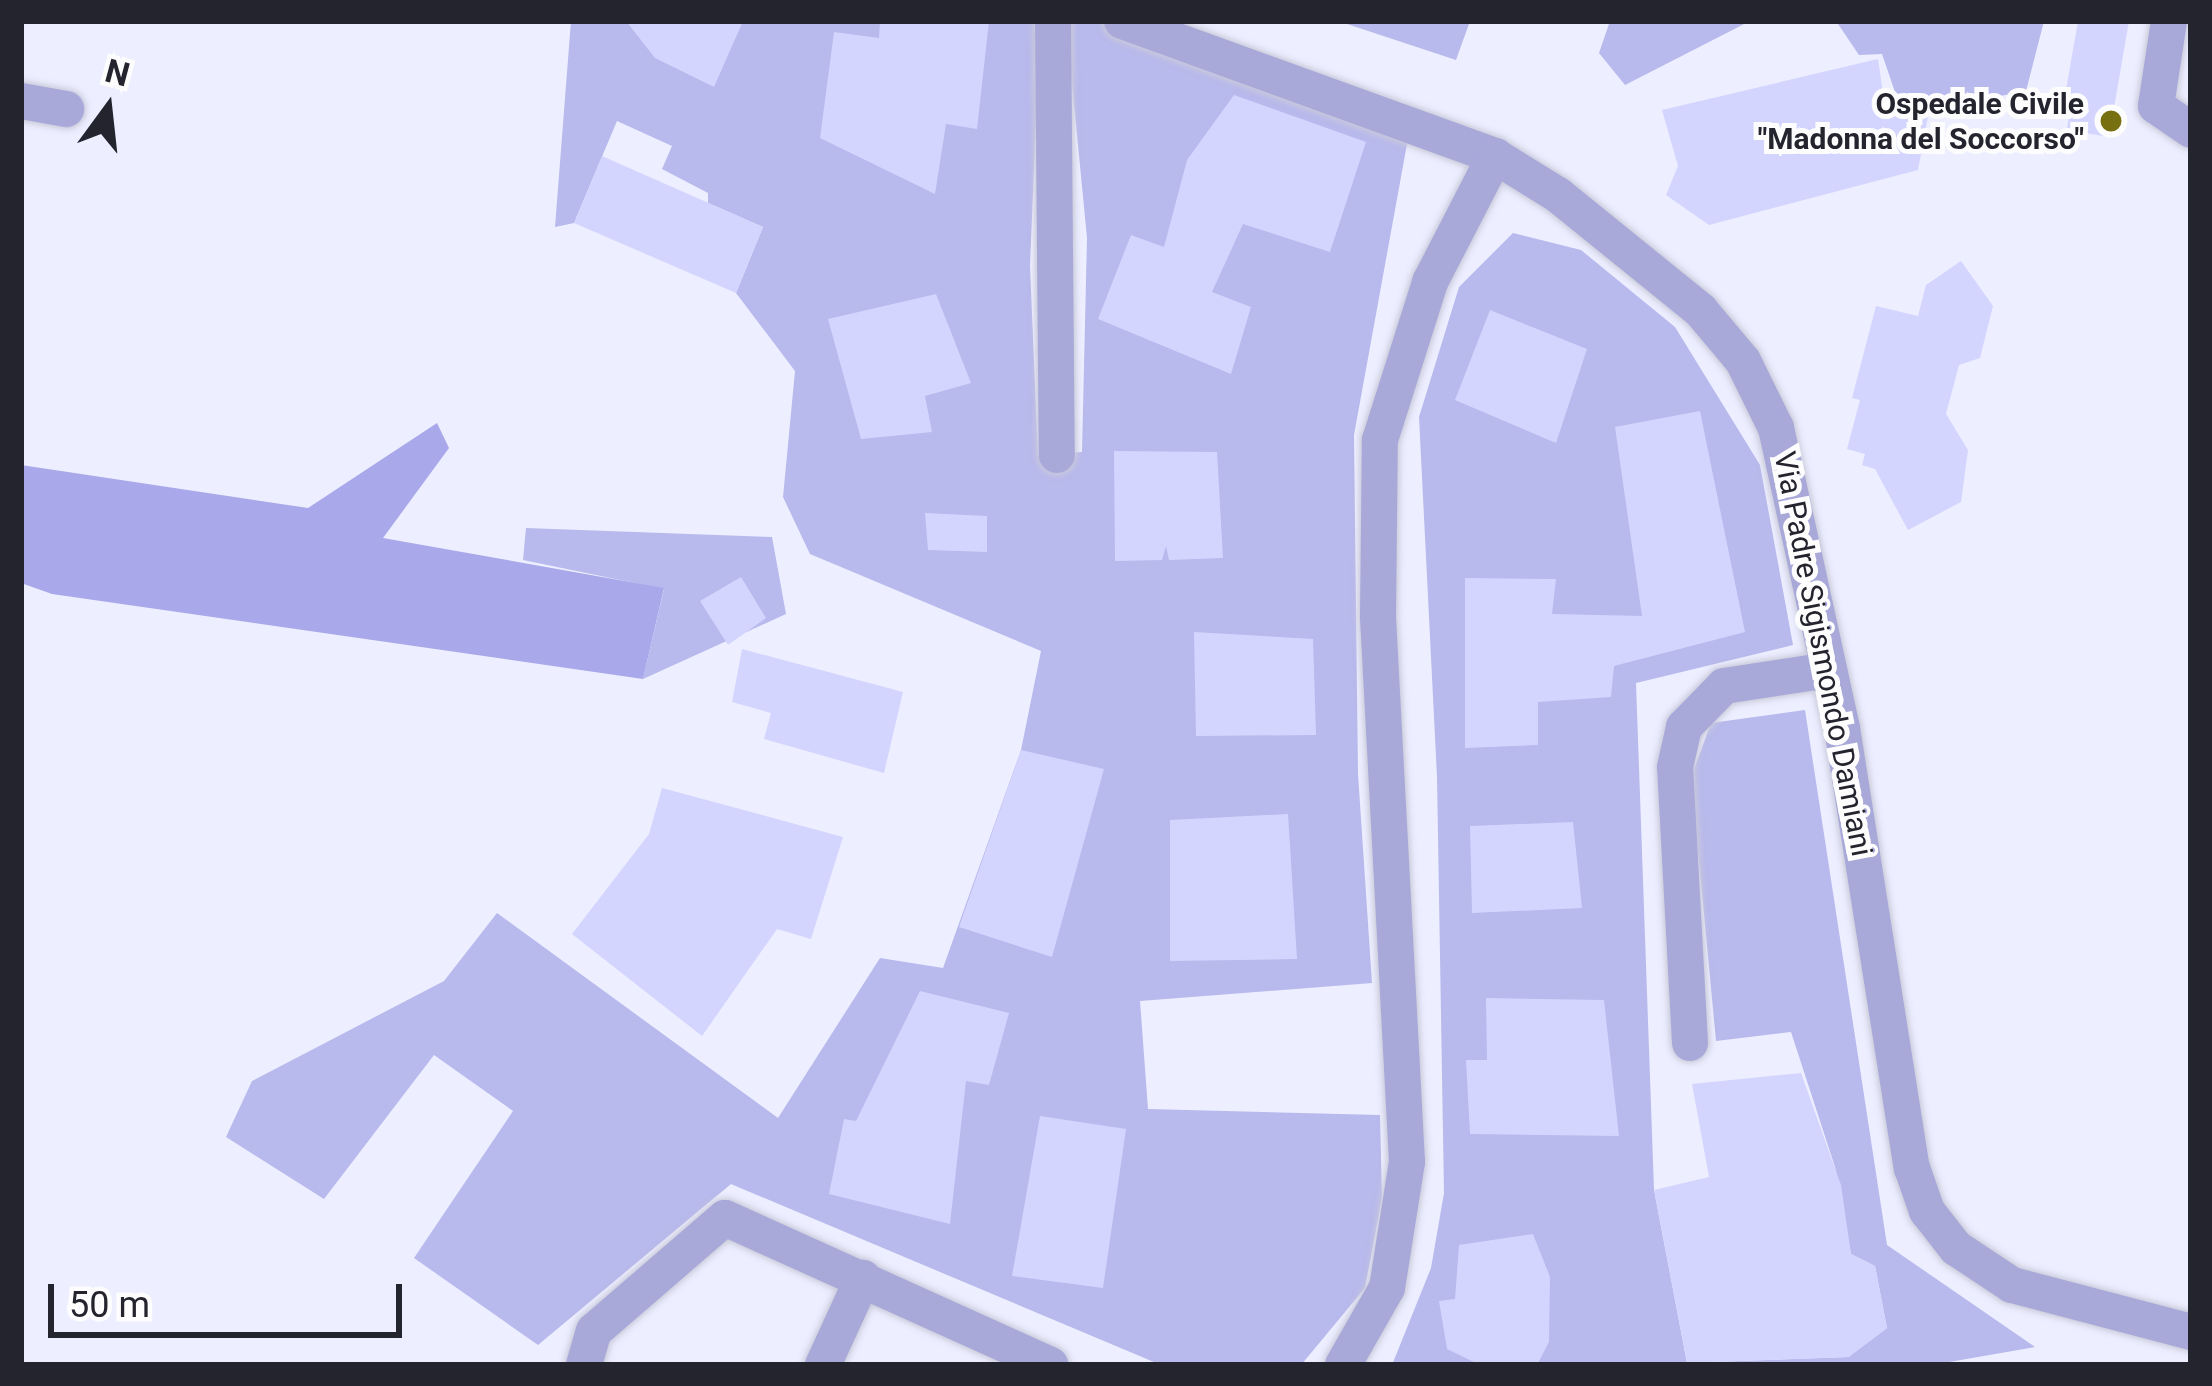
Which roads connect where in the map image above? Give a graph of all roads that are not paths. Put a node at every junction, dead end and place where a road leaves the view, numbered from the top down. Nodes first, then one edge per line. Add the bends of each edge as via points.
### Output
1 (1053, 21) edge
2 (1122, 21) edge
3 (2169, 21) edge
4 (21, 101) edge
5 (66, 109) dead end
6 (2191, 130) edge
7 (1495, 156) junction
8 (1058, 455) dead end
9 (1829, 670) junction
10 (1690, 1043) dead end
11 (863, 1278) junction
12 (2191, 1332) edge
13 (584, 1365) edge
14 (823, 1365) edge
15 (1050, 1365) edge
16 (1343, 1365) edge

1 - 8 street
2 - 7 street, Via Padre Sigismondo Damiani
3 - 6 street via 2156,106
4 - 5 street
7 - 9 street, Via Padre Sigismondo Damiani via 1674,286 1743,361 1784,450
7 - 16 street via 1430,282 1380,440 1378,617 1407,1162 1387,1288
9 - 10 street via 1724,686 1684,727 1675,766
9 - 12 street, Via Padre Sigismondo Damiani via 1912,1168 1927,1210 1956,1249 2012,1285
11 - 13 street via 725,1218 594,1331
11 - 14 street
11 - 15 street

